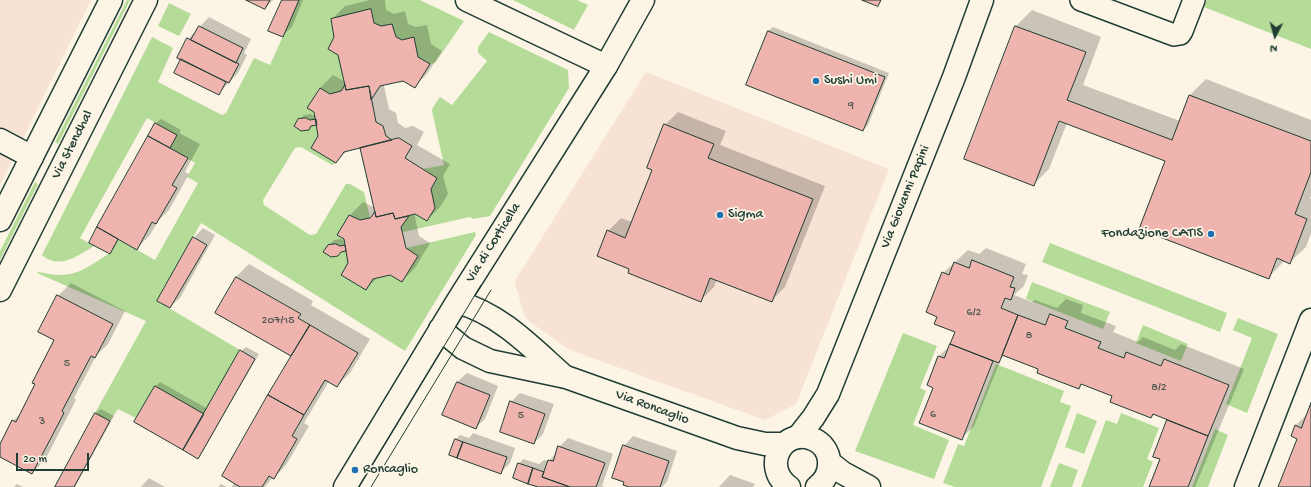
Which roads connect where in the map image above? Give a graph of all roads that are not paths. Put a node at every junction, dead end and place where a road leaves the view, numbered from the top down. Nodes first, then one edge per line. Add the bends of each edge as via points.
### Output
1 (111, 0) edge
2 (146, 0) edge
3 (467, 0) edge
4 (644, 0) edge
5 (982, 0) edge
6 (1081, 0) edge
7 (1194, 0) edge
8 (606, 66) junction
9 (0, 140) edge
10 (32, 157) junction
11 (0, 220) edge
12 (0, 290) edge
13 (457, 302) junction
14 (1311, 320) edge
15 (440, 329) junction
16 (566, 377) junction
17 (828, 394) junction
18 (784, 466) edge
19 (823, 469) edge
20 (345, 487) edge
21 (864, 487) edge
22 (869, 487) edge
23 (1246, 487) edge

1 - 10 street
2 - 12 street, Via Stendhal
3 - 8 street
4 - 8 street, Via di Corticella
5 - 17 street, Via Giovanni Papini
6 - 7 street via 1174,36 1182,31
8 - 13 street, Via di Corticella
9 - 10 street
10 - 11 street
13 - 15 street, Via di Corticella
13 - 16 street, Via Roncaglio via 469,305 503,323
14 - 23 street
15 - 16 street, Via Roncaglio via 458,345 482,358
15 - 20 street, Via di Corticella
16 - 18 street, Via Roncaglio via 737,438
17 - 18 street, Via Giovanni Papini
17 - 19 street, Via Giovanni Papini via 823,431
18 - 19 street via 811,438 818,442
19 - 21 street
19 - 22 street via 843,473

